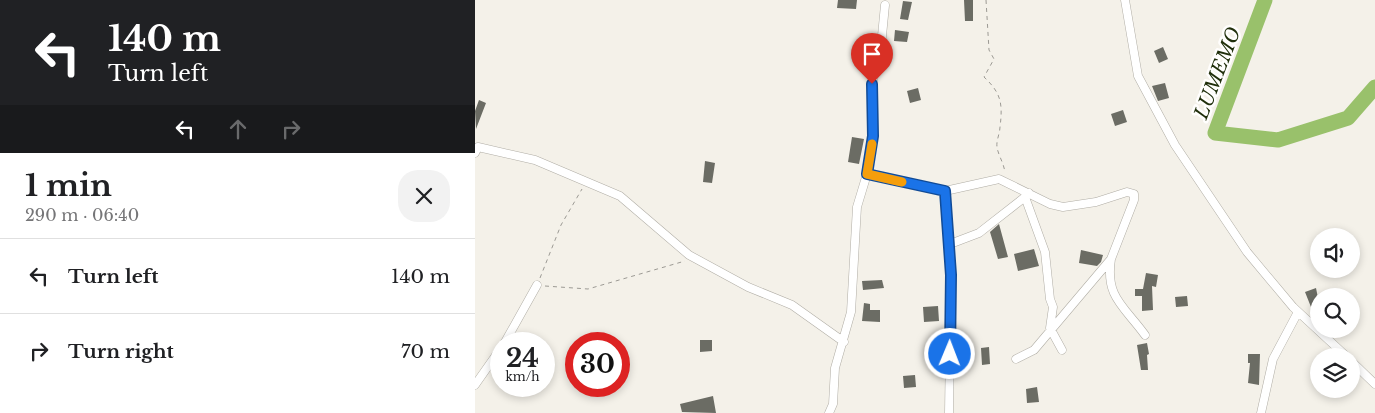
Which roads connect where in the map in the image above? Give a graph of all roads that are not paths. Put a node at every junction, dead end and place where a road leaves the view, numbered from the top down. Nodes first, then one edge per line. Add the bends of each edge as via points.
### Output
1 (1125, 0) edge
2 (885, 5) dead end
3 (475, 153) edge
4 (867, 174) junction
5 (945, 191) junction
6 (1027, 195) junction
7 (950, 244) junction
8 (1111, 259) junction
9 (537, 285) road end
10 (1298, 312) junction
11 (1051, 328) junction
12 (511, 332) edge
13 (1145, 335) dead end
14 (844, 342) junction
15 (1337, 348) edge
16 (1062, 350) dead end
17 (1016, 359) dead end
18 (490, 364) edge
19 (1360, 370) edge
20 (1375, 384) edge
21 (475, 385) edge
22 (829, 413) edge
23 (949, 413) edge
24 (1261, 413) edge

1 - 10 street via 1138,76 1175,144 1247,252
2 - 4 street via 881,46 872,84 873,136
3 - 14 street via 478,147 535,160 620,196 689,255 748,288 792,305
4 - 5 street
4 - 14 street via 857,208 851,312
5 - 6 street via 999,179
5 - 7 street
6 - 7 street via 979,233
6 - 8 street via 1063,207 1096,202 1127,192 1134,194 1135,200
6 - 11 street via 1045,252 1053,307
7 - 23 street
8 - 11 street
8 - 13 street via 1109,285
9 - 12 street
10 - 15 street
10 - 24 street via 1273,359
11 - 16 street
11 - 17 street via 1034,350
14 - 22 street via 835,368 833,404
18 - 21 street
19 - 20 street

